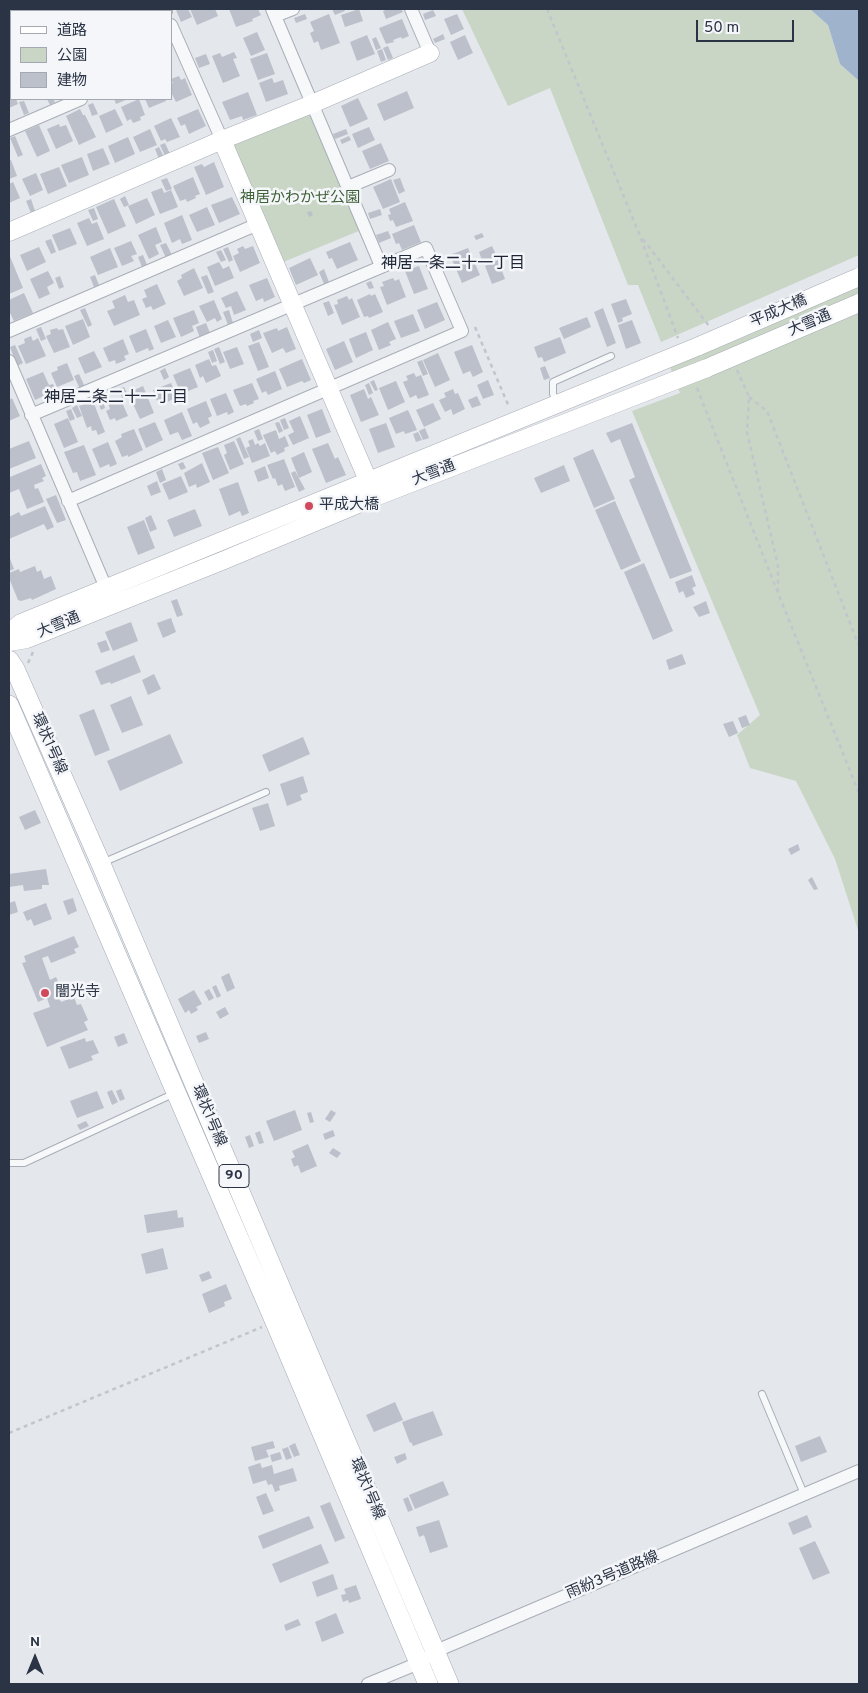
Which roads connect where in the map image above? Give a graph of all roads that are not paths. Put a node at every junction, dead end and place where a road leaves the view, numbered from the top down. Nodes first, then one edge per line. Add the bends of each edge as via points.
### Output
1 (293, 9) edge
2 (411, 9) edge
3 (274, 12) edge
4 (172, 27) edge
5 (430, 53) joint
6 (184, 55) junction
7 (172, 60) edge
8 (79, 100) edge
9 (312, 104) junction
10 (9, 130) edge
11 (222, 140) junction
12 (389, 170) dead end
13 (348, 187) junction
14 (258, 224) junction
15 (9, 232) edge
16 (381, 266) junction
17 (859, 277) edge
18 (859, 303) edge
19 (292, 304) junction
20 (9, 331) edge
21 (692, 349) joint
22 (611, 356) dead end
23 (9, 361) edge
24 (330, 389) junction
25 (558, 404) junction
26 (31, 415) junction
27 (372, 489) junction
28 (68, 501) junction
29 (106, 588) junction
30 (113, 605) junction
31 (9, 633) edge
32 (9, 642) edge
33 (9, 660) edge
34 (9, 705) edge
35 (266, 792) dead end
36 (101, 864) junction
37 (176, 1093) junction
38 (9, 1163) edge
39 (762, 1394) dead end
40 (859, 1471) edge
41 (804, 1494) junction
42 (436, 1651) junction
43 (419, 1663) junction
44 (368, 1684) edge
45 (428, 1684) edge
46 (449, 1684) edge

1 - 3 street
2 - 5 street
3 - 9 street
4 - 6 street
5 - 9 street
6 - 7 street
6 - 11 street
8 - 10 street
9 - 11 street
9 - 13 street
11 - 14 street
11 - 15 street
12 - 13 street
13 - 16 street
14 - 19 street
14 - 20 street
16 - 19 street
16 - 24 street via 426,248 462,331
17 - 21 street, 平成大橋, bridge
18 - 27 street, 大雪通, bridge via 699,371
19 - 24 street
19 - 26 street
21 - 25 street, 大雪通
22 - 25 lane via 553,382 553,394
23 - 26 street
24 - 27 street
24 - 28 street
25 - 27 street, 大雪通
26 - 28 street
27 - 29 street, 大雪通
27 - 30 street, 大雪通
28 - 29 street
29 - 30 street
29 - 31 street, 大雪通 via 21,623
30 - 32 street, 大雪通 via 27,639
33 - 36 main road, 環状1号線 / 90
34 - 37 main road, 環状1号線 / 90
35 - 36 lane
36 - 42 main road, 環状1号線 / 90
37 - 38 lane via 24,1163
37 - 43 main road, 環状1号線 / 90
39 - 41 lane
40 - 41 street, 雨紛3号道路線
41 - 42 street, 雨紛3号道路線
42 - 43 street, 雨紛3号道路線
42 - 46 main road, 環状1号線 / 90
43 - 44 street, 雨紛3号道路線
43 - 45 main road, 環状1号線 / 90

